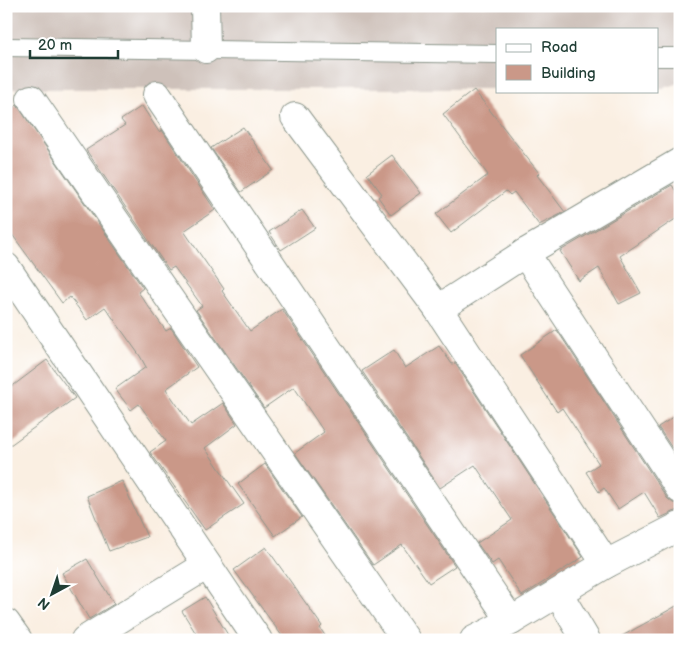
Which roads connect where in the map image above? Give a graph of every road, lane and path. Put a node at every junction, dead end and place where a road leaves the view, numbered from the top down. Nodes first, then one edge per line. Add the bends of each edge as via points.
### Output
1 (205, 6) edge
2 (6, 46) edge
3 (206, 49) junction
4 (496, 54) edge
5 (658, 57) edge
6 (680, 57) edge
7 (157, 95) dead end
8 (32, 99) dead end
9 (295, 117) dead end
10 (680, 162) edge
11 (525, 254) junction
12 (6, 268) edge
13 (438, 309) junction
14 (680, 489) edge
15 (677, 534) edge
16 (606, 564) junction
17 (207, 565) junction
18 (558, 593) junction
19 (511, 621) junction
20 (6, 623) edge
21 (18, 640) edge
22 (85, 640) edge
23 (258, 640) edge
24 (406, 640) edge
25 (474, 640) edge
26 (586, 640) edge

1 - 3 street
2 - 3 lane
3 - 4 lane
5 - 6 lane
7 - 19 street
8 - 24 street
9 - 13 street
10 - 11 street
11 - 13 street
11 - 14 street
12 - 17 street
13 - 16 street
15 - 16 street
16 - 18 street
17 - 22 street
17 - 23 street
18 - 19 street
18 - 26 street
19 - 25 street
20 - 21 street

